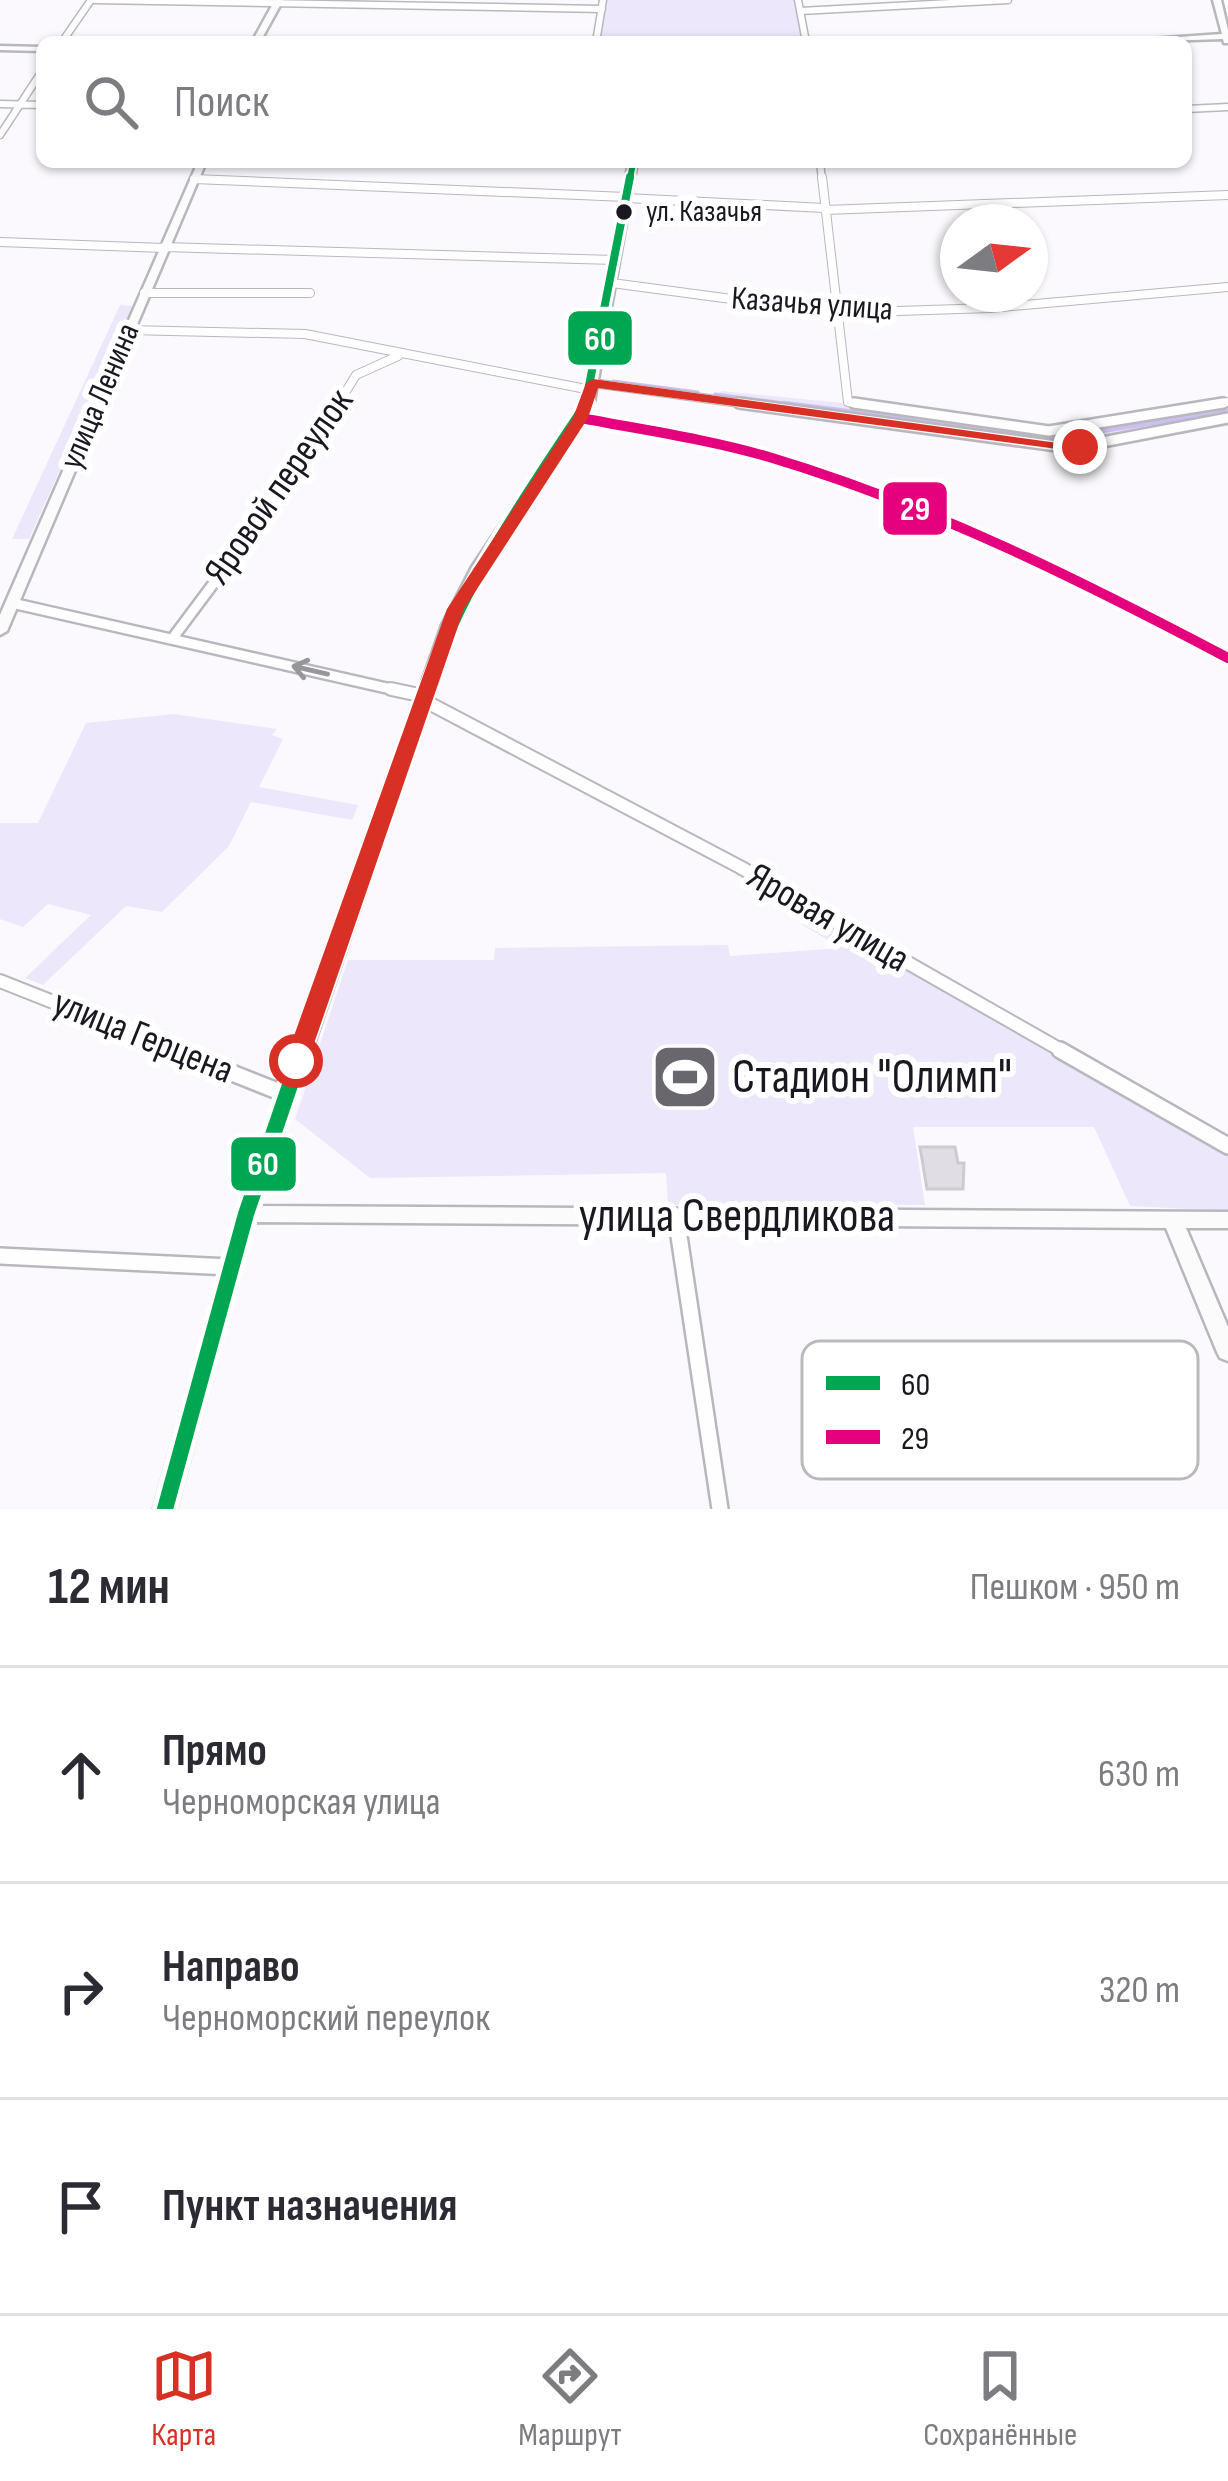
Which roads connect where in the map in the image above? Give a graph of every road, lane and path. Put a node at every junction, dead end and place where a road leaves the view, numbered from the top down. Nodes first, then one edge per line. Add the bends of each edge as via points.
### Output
1 (93, 0) edge
2 (604, 0) edge
3 (798, 0) edge
4 (1008, 0) edge
5 (1217, 0) edge
6 (278, 2) edge
7 (602, 9) junction
8 (800, 11) junction
9 (66, 36) edge
10 (259, 36) edge
11 (597, 36) edge
12 (805, 36) edge
13 (1227, 39) edge
14 (1192, 40) edge
15 (0, 48) edge
16 (36, 49) edge
17 (36, 80) edge
18 (0, 104) edge
19 (20, 105) junction
20 (36, 105) edge
21 (1228, 107) edge
22 (1192, 109) edge
23 (0, 135) edge
24 (199, 168) edge
25 (632, 168) edge
26 (821, 168) edge
27 (194, 178) junction
28 (1228, 195) edge
29 (626, 197) junction
30 (825, 209) junction
31 (0, 242) edge
32 (164, 248) junction
33 (616, 260) junction
34 (612, 283) junction
35 (1228, 286) edge
36 (310, 292) dead end
37 (145, 293) junction
38 (836, 313) junction
39 (128, 330) junction
40 (401, 355) junction
41 (592, 387) junction
42 (1228, 402) edge
43 (580, 418) junction
44 (1228, 418) edge
45 (8, 599) edge
46 (0, 631) edge
47 (172, 639) junction
48 (1228, 658) edge
49 (423, 698) junction
50 (0, 981) edge
51 (285, 1094) junction
52 (1228, 1146) edge
53 (246, 1214) junction
54 (676, 1216) junction
55 (1172, 1218) junction
56 (1228, 1220) edge
57 (0, 1256) edge
58 (230, 1267) junction
59 (1228, 1352) edge
60 (165, 1509) edge
61 (720, 1509) edge

1 - 6 street
1 - 9 street
2 - 7 street
3 - 8 street
4 - 8 street
5 - 13 street
6 - 7 street
6 - 10 street
7 - 11 street
8 - 12 street
13 - 14 street
15 - 16 street
17 - 19 street
18 - 19 street
19 - 20 street
19 - 23 street
21 - 22 street
24 - 27 street, улица Ленина
25 - 29 street
26 - 30 street
27 - 29 street
27 - 32 street, улица Ленина
28 - 30 street
29 - 30 street
29 - 33 street
30 - 38 street
31 - 32 street
32 - 33 street
32 - 37 street, улица Ленина
33 - 34 street
34 - 38 street, Казачья улица
34 - 41 street
35 - 38 street, Казачья улица
36 - 37 street
37 - 39 street, улица Ленина
38 - 42 street via 844,400 861,407 1049,431
39 - 40 street via 290,333
39 - 45 street, улица Ленина
40 - 41 street
40 - 47 street, Яровой переулок via 356,375
41 - 43 street
41 - 44 street via 1064,447
43 - 48 street via 807,470 1076,577
43 - 49 street via 464,593
45 - 46 street, улица Ленина
45 - 47 street, Яровая улица
49 -> 47 street, Яровая улица
49 - 51 street
49 - 52 street, Яровая улица via 740,867
50 - 51 street, улица Герцена
51 - 53 street
53 - 54 street, улица Свердликова
53 - 58 street
54 - 55 street, улица Свердликова
54 - 61 street
55 - 56 street, улица Свердликова
55 - 59 street
57 - 58 street
58 - 60 street

